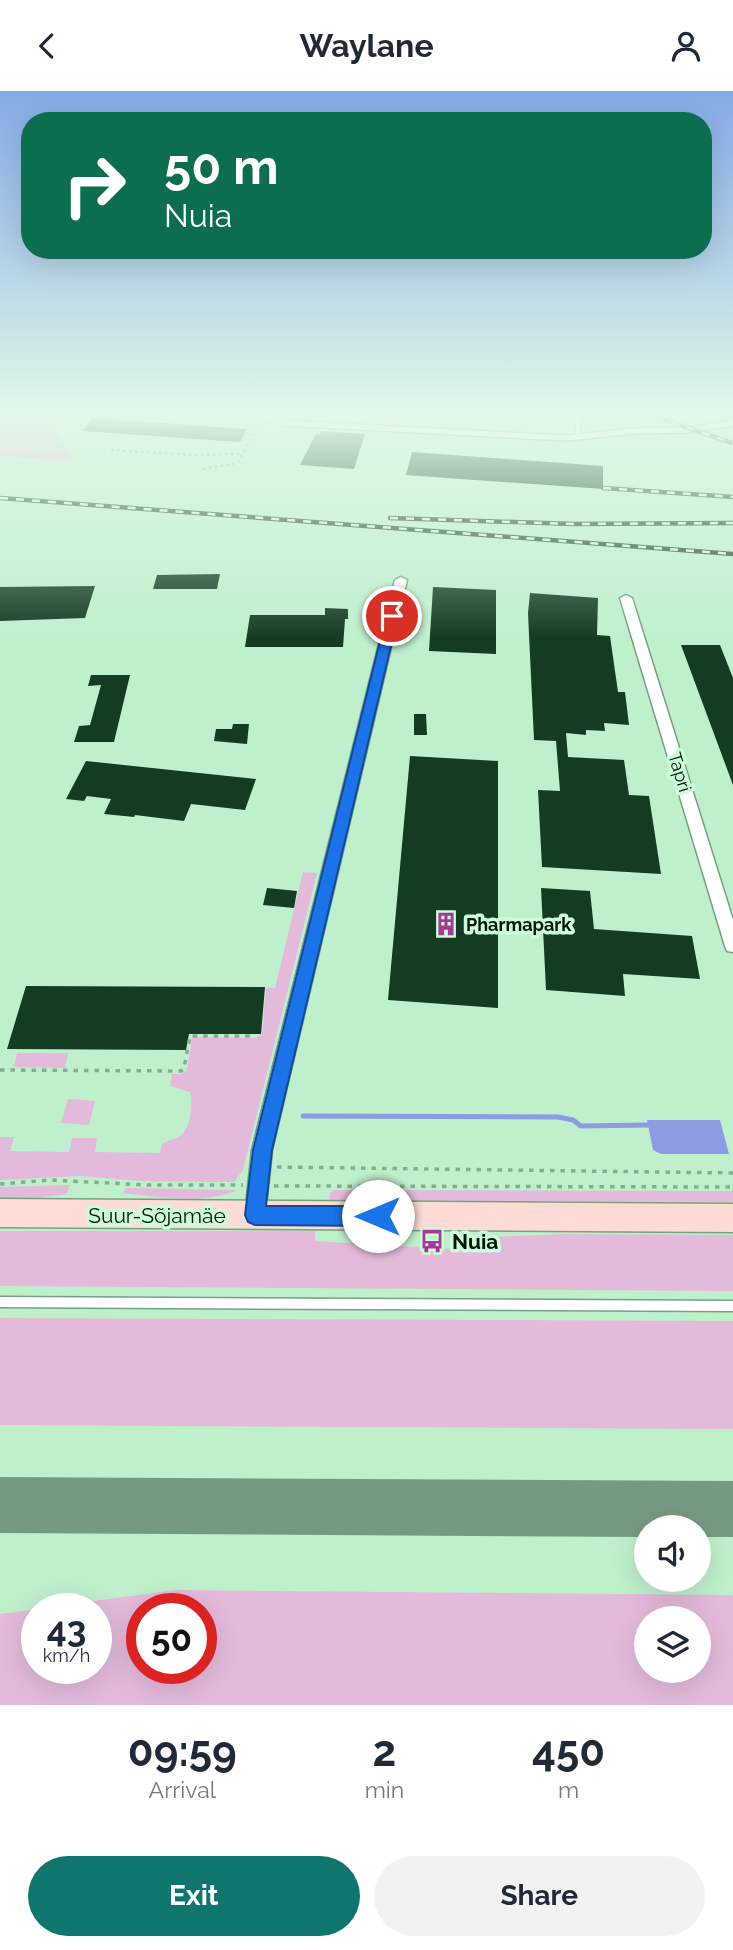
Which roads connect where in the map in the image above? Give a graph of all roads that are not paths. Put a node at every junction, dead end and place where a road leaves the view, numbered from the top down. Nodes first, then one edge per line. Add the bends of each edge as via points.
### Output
1 (401, 580) dead end
2 (626, 598) dead end
3 (733, 946) edge
4 (0, 1213) edge
5 (255, 1215) junction
6 (733, 1218) edge
7 (0, 1302) edge
8 (733, 1306) edge

1 - 5 street via 260,1166
2 - 3 street, Tapri
4 - 5 main road, Suur-Sõjamäe
5 - 6 main road, Suur-Sõjamäe
7 - 8 lane

